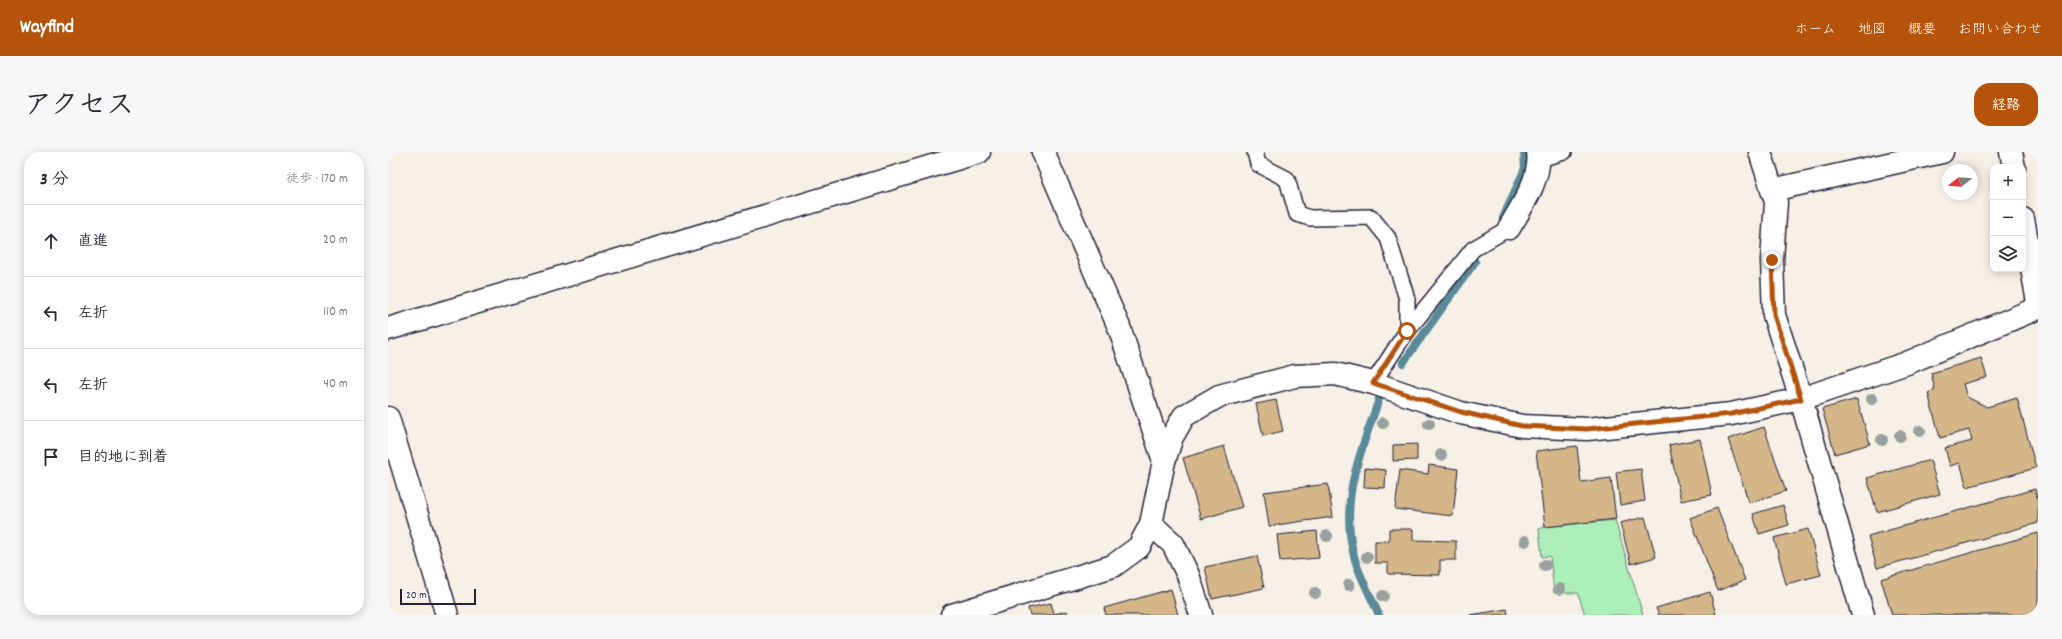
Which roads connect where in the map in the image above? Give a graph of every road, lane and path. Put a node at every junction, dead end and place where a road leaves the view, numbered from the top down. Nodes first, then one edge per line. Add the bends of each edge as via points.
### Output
1 (979, 152) edge
2 (1043, 152) edge
3 (1255, 152) edge
4 (1564, 152) edge
5 (1760, 152) edge
6 (1942, 152) edge
7 (2011, 152) edge
8 (1539, 156) edge
9 (2013, 164) edge
10 (1772, 190) junction
11 (1509, 228) joint
12 (2026, 236) edge
13 (2038, 302) edge
14 (2038, 308) edge
15 (388, 329) edge
16 (1407, 331) junction
17 (1373, 383) junction
18 (1801, 399) junction
19 (388, 418) edge
20 (1164, 461) junction
21 (1151, 524) junction
22 (447, 615) edge
23 (952, 615) edge
24 (1201, 615) edge
25 (1863, 615) edge

1 - 15 street
2 - 20 street via 1119,327
3 - 16 lane via 1258,164 1288,179 1297,214 1310,218 1371,217 1388,238 1407,299
4 - 8 lane
5 - 10 street
6 - 10 street
7 - 9 street
8 - 11 street via 1530,193
10 - 18 street via 1776,202 1772,260 1774,315
11 - 16 lane via 1473,249
12 - 13 street
14 - 18 street via 1907,363
16 - 17 lane
17 - 18 street via 1484,418 1522,426 1587,429 1731,414
17 - 20 street via 1335,374 1295,376 1219,396 1184,416 1172,437
18 - 25 street
19 - 22 street
20 - 21 street
21 - 23 street via 1139,548 1113,566
21 - 24 street via 1174,544 1188,575

